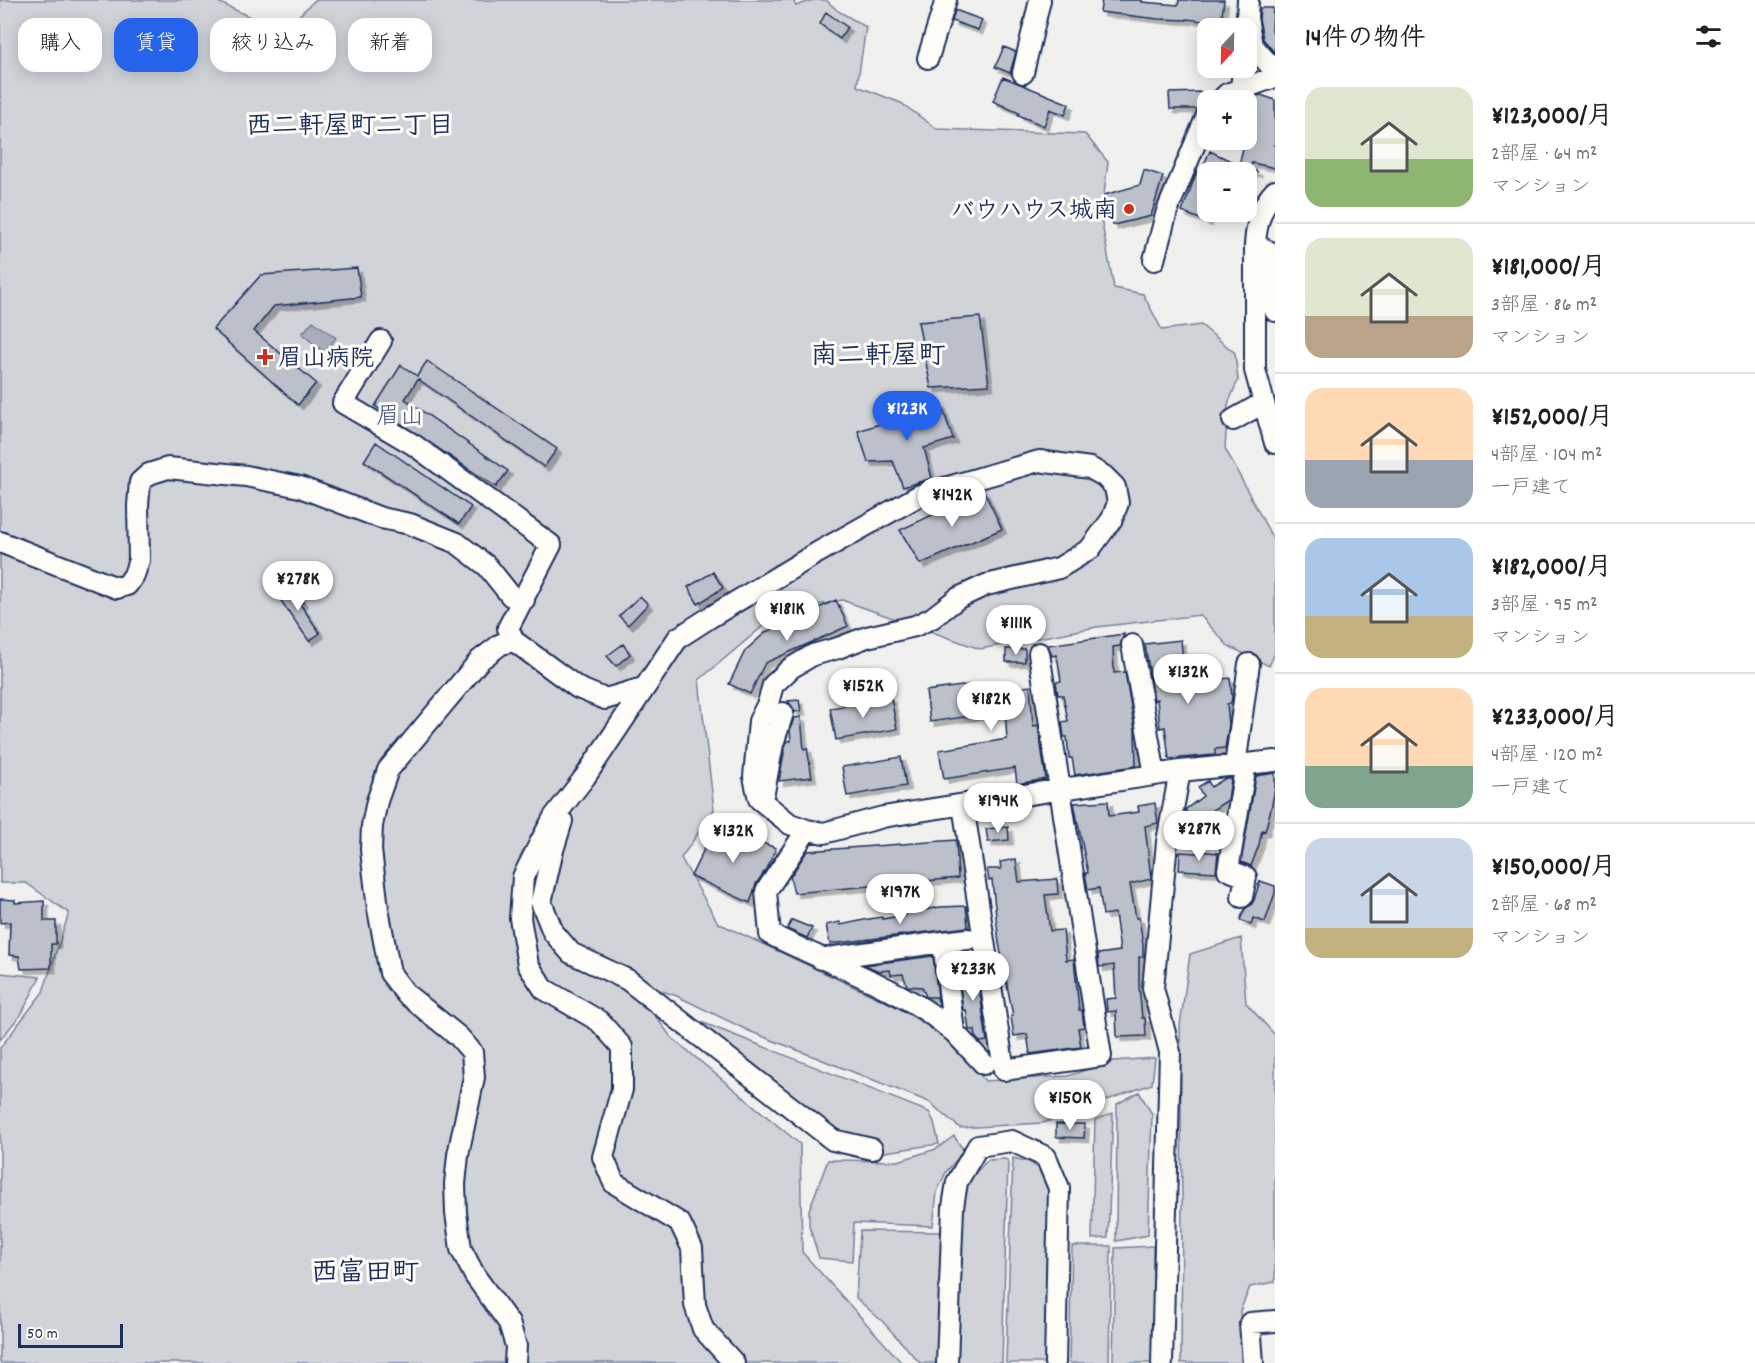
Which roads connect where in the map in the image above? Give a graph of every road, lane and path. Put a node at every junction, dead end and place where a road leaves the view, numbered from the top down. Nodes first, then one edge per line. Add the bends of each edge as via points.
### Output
1 (946, 0) edge
2 (1040, 0) edge
3 (1247, 16) edge
4 (928, 58) dead end
5 (1275, 71) edge
6 (1023, 74) dead end
7 (1275, 76) edge
8 (1242, 78) edge
9 (1241, 89) joint
10 (1197, 139) edge
11 (1275, 191) edge
12 (1268, 251) edge
13 (1154, 260) dead end
14 (1275, 311) edge
15 (381, 342) dead end
16 (1263, 403) junction
17 (1233, 420) dead end
18 (1275, 443) edge
19 (0, 542) edge
20 (524, 600) junction
21 (514, 641) junction
22 (1132, 645) dead end
23 (1038, 653) dead end
24 (1249, 664) dead end
25 (643, 688) junction
26 (783, 713) dead end
27 (1275, 761) edge
28 (1240, 765) junction
29 (1180, 771) junction
30 (1155, 775) junction
31 (1058, 789) junction
32 (570, 798) junction
33 (762, 802) junction
34 (963, 805) junction
35 (807, 830) junction
36 (1242, 897) dead end
37 (968, 939) dead end
38 (943, 942) junction
39 (821, 959) junction
40 (954, 1032) junction
41 (984, 1064) dead end
42 (872, 1149) dead end
43 (1275, 1321) edge
44 (515, 1363) edge
45 (734, 1363) edge
46 (947, 1363) edge
47 (1055, 1363) edge
48 (1162, 1363) edge
49 (1253, 1363) edge

1 - 4 street
2 - 6 street
3 - 5 street via 1252,45
7 - 9 street
8 - 9 street
10 - 13 street via 1167,211
11 - 12 street via 1256,226
12 - 14 street
12 - 16 street via 1255,370
15 - 20 street via 344,403 414,445 551,546
16 - 17 street
16 - 18 street
19 - 20 street via 117,588 127,585 139,560 138,505 141,482 149,474 168,468 246,476 300,487 457,543 487,566 511,596
20 - 21 street via 508,628
21 - 25 street via 578,688 605,699
21 - 44 street via 501,644 480,660 388,770 377,801 371,850 390,973 406,994 472,1052 474,1077 458,1155 456,1213 461,1249 509,1323 516,1346
22 - 30 street
23 - 31 street
24 - 28 street
25 - 32 street
25 - 33 street via 678,638 920,495 1039,461 1090,468 1104,476 1114,487 1118,503 1112,519 1090,549 1075,559 1040,574 986,585 915,626 813,655 773,685 759,721 754,777
26 - 33 street
27 - 28 street
28 - 29 street
28 - 36 street via 1228,870 1246,878
29 - 30 street
29 - 48 street via 1167,842 1153,988 1170,1052
30 - 31 street
31 - 34 street
31 - 34 street via 1101,1056 1004,1070
32 - 42 street via 542,902 553,932 571,953 628,980 832,1140
32 - 45 street via 554,818 523,877 520,918 528,965 544,989 599,1021 622,1047 622,1089 603,1157 614,1183 680,1223 692,1248 695,1305 703,1329
33 - 35 street via 790,824
34 - 35 street via 883,817 824,833
35 - 39 street via 766,891 770,934
37 - 38 street
38 - 39 street
38 - 40 street
39 - 40 street via 920,1007
40 - 41 street
43 - 49 street via 1250,1323
46 - 47 street via 957,1182 978,1146 1012,1141 1046,1157 1059,1188

